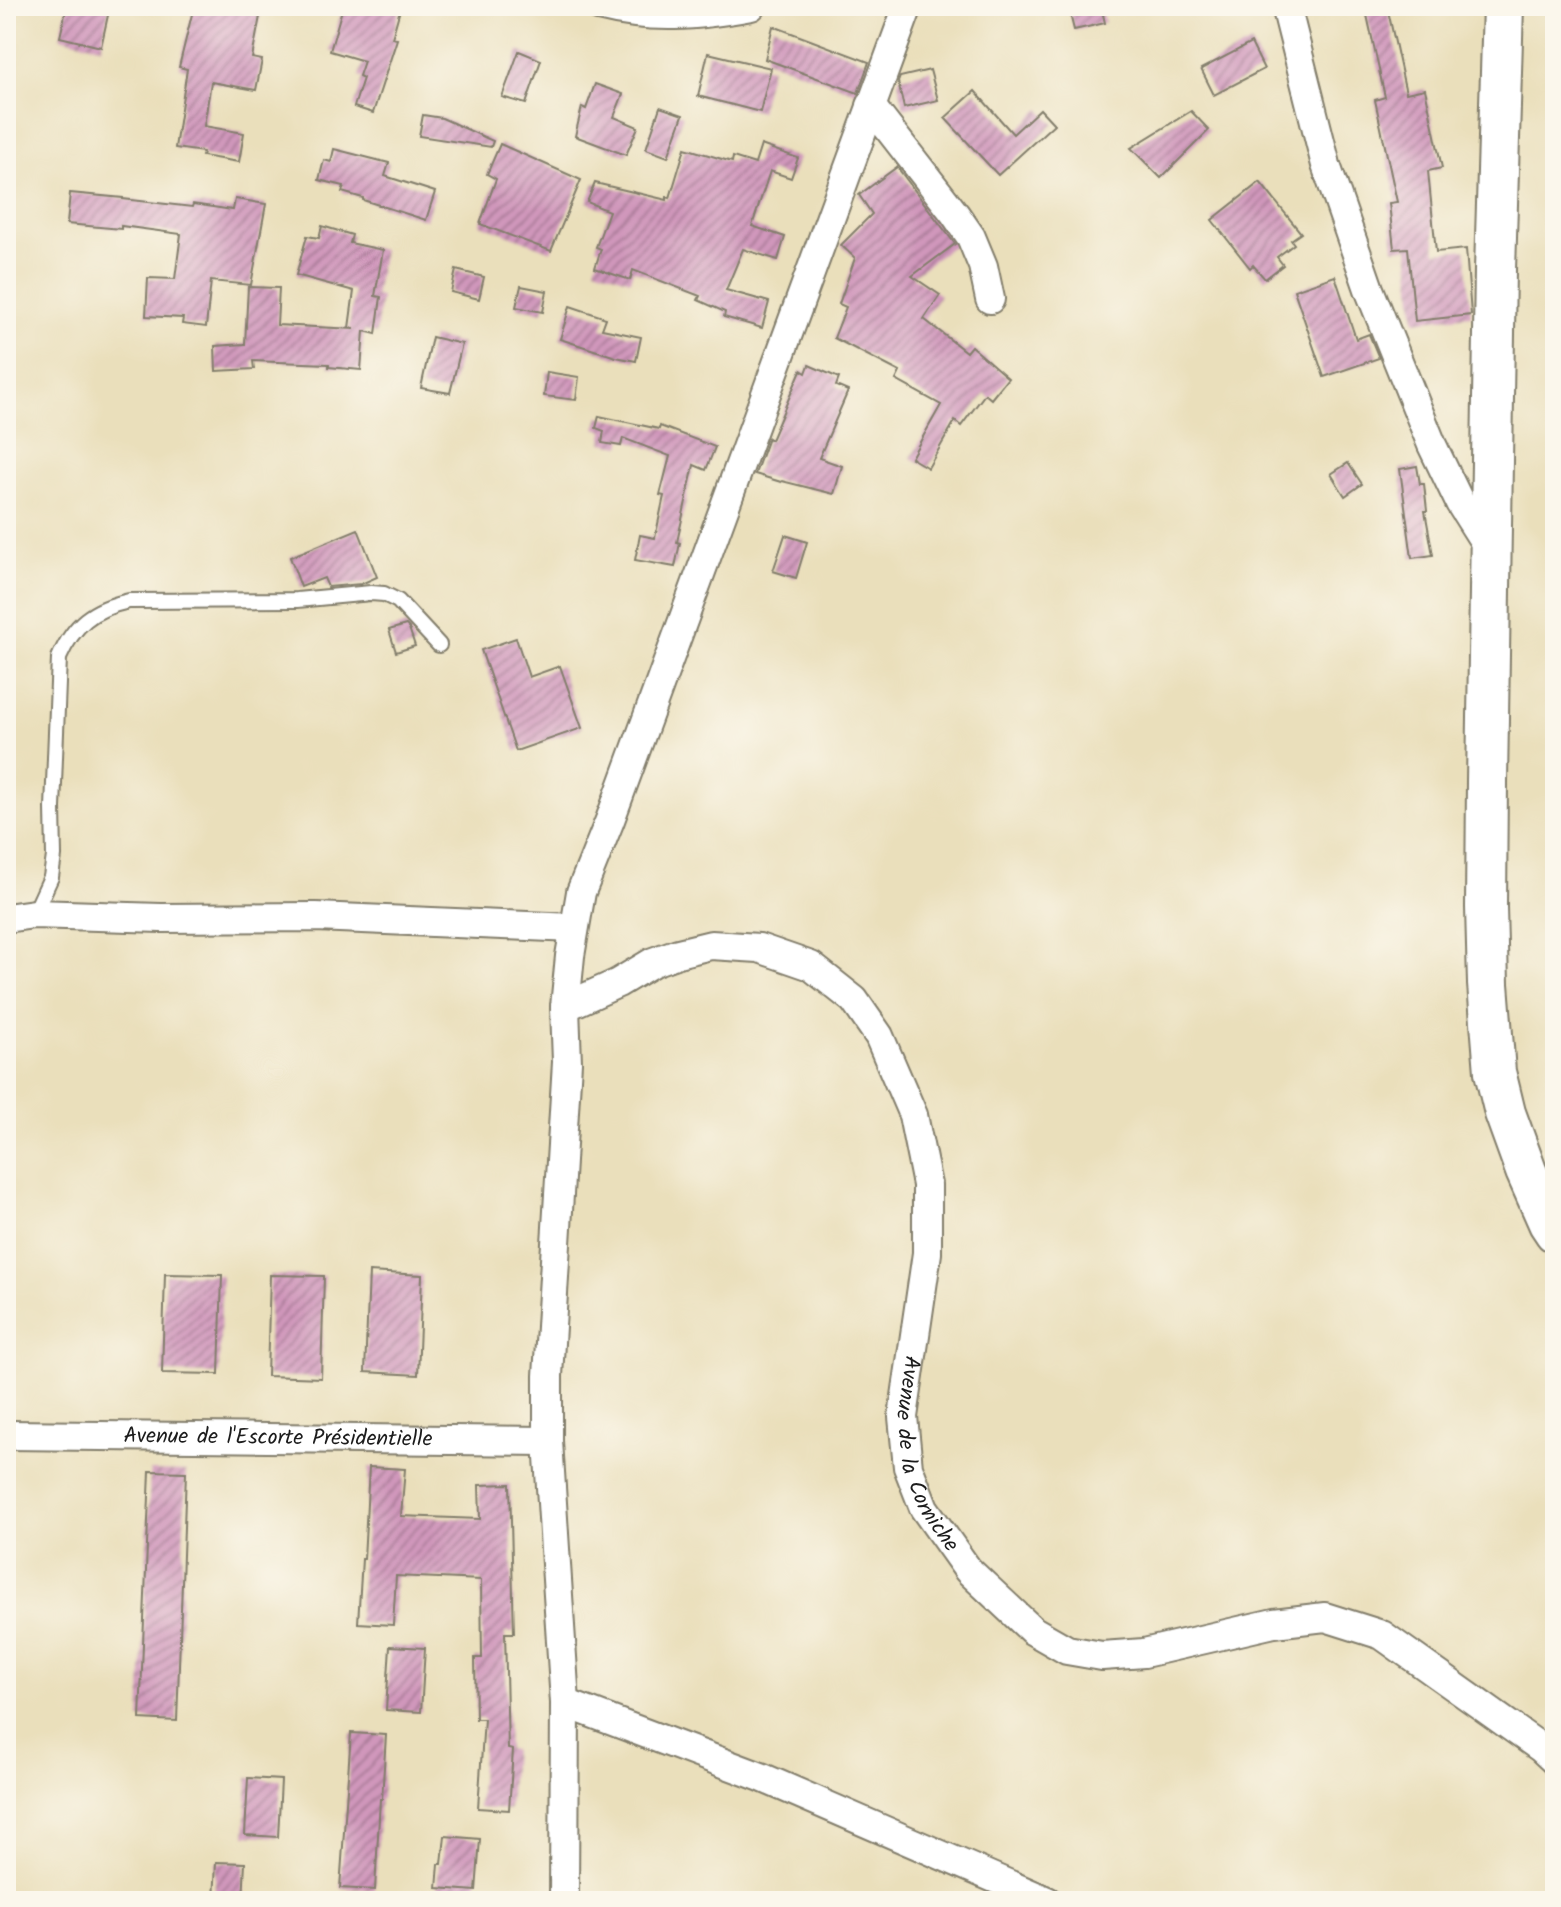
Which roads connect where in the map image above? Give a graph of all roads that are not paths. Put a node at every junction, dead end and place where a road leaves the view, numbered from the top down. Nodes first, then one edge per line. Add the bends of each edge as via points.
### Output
1 (598, 6) edge
2 (751, 6) edge
3 (908, 6) edge
4 (1286, 6) edge
5 (1503, 6) edge
6 (871, 106) junction
7 (990, 299) dead end
8 (1491, 552) junction
9 (439, 645) dead end
10 (34, 914) junction
11 (6, 918) edge
12 (574, 928) junction
13 (565, 1007) junction
14 (1555, 1232) edge
15 (6, 1435) edge
16 (548, 1441) junction
17 (565, 1703) junction
18 (1555, 1761) edge
19 (564, 1901) edge
20 (1047, 1901) edge

1 - 2 street via 647,15 707,14
3 - 6 street
4 - 8 street via 1326,165 1369,289 1432,445
5 - 8 main road
6 - 7 street via 971,237
6 - 12 street via 581,892
8 - 14 main road via 1486,907 1495,1072 1526,1171
9 - 10 lane via 398,601 371,593 297,600 129,601 82,622 67,638 59,658 54,856 51,877
10 - 11 street
10 - 12 street via 316,917
12 - 13 street
13 - 16 street via 567,1062
13 - 18 street, Avenue de la Corniche via 653,962 711,945 759,948 811,966 854,1000 879,1036 913,1115 927,1185 927,1253 903,1417 908,1467 924,1508 968,1570 1032,1630 1067,1650 1102,1656 1144,1653 1274,1623 1325,1617 1382,1635
15 - 16 street, Avenue de l'Escorte Présidentielle
16 - 17 street
17 - 19 street
17 - 20 street via 761,1777

